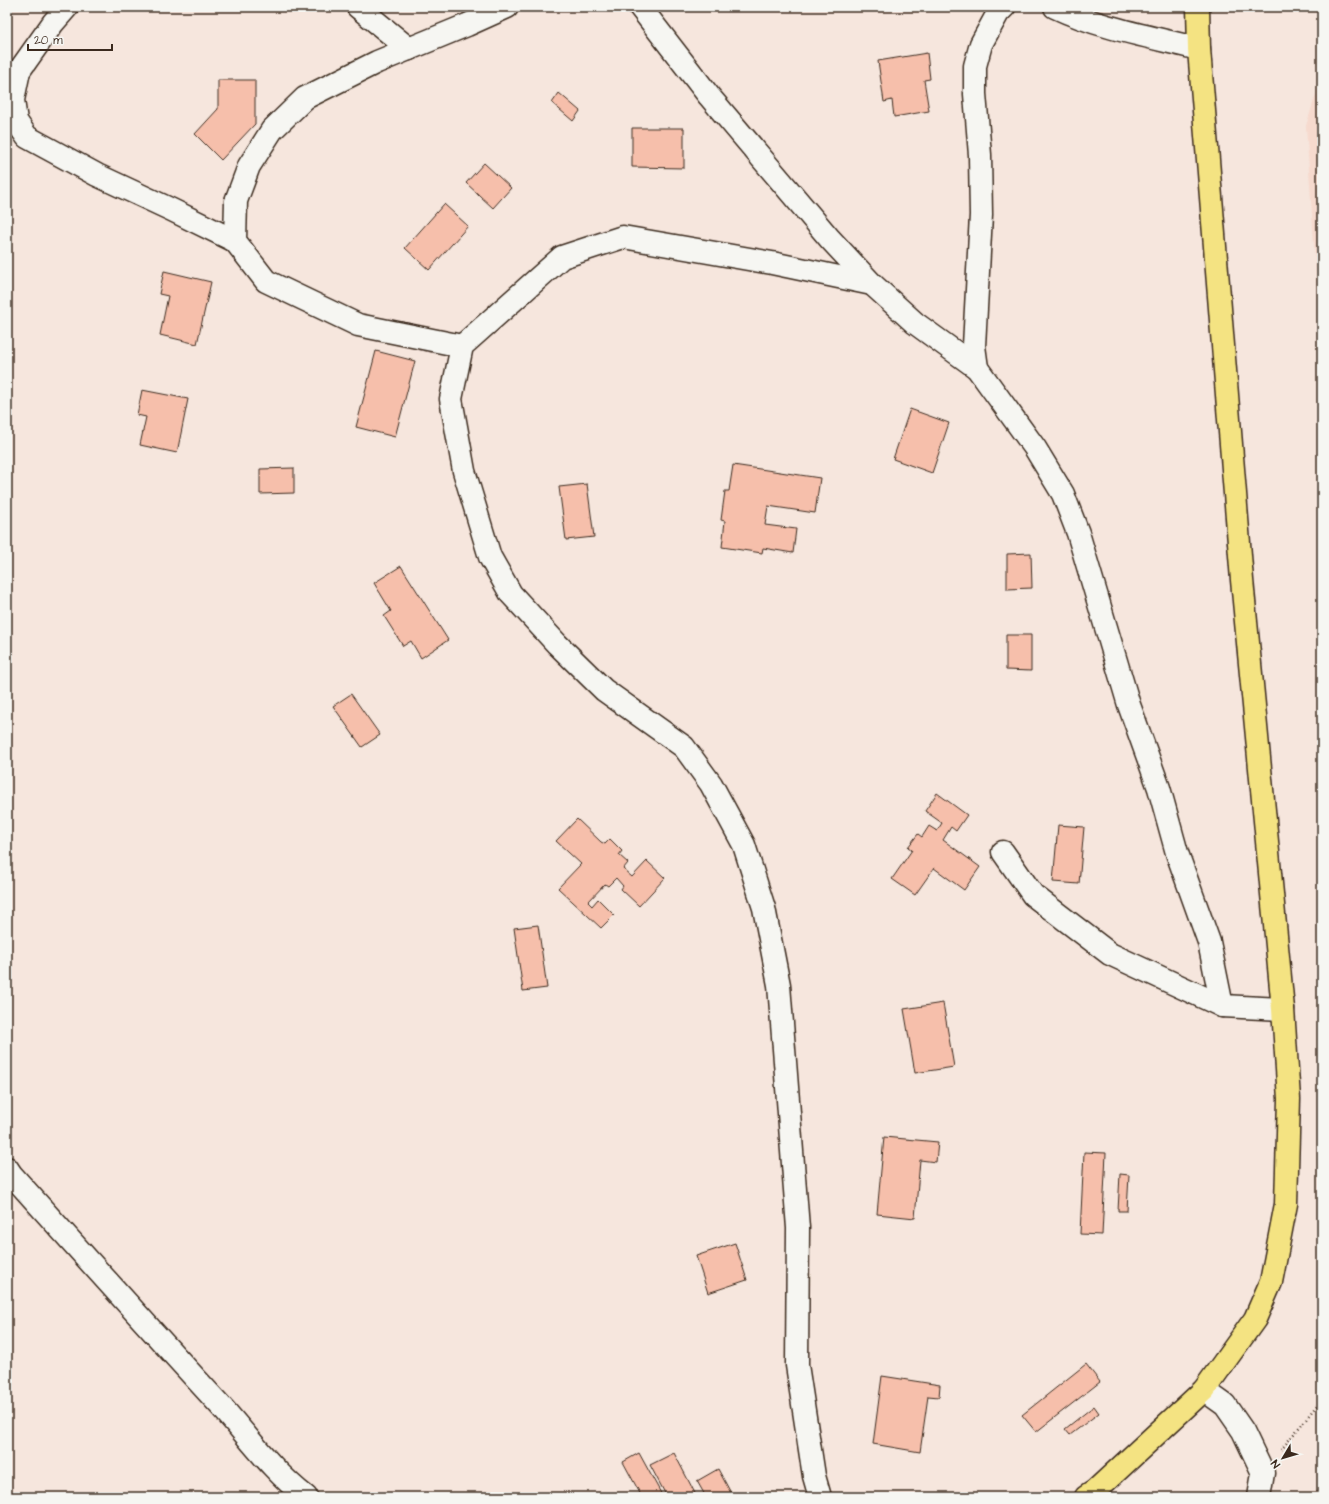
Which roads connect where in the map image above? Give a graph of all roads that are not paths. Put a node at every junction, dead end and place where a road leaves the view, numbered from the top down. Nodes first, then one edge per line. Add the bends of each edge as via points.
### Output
1 (67, 7) edge
2 (358, 7) edge
3 (507, 7) edge
4 (640, 7) edge
5 (1004, 7) edge
6 (1055, 7) edge
7 (1198, 7) edge
8 (409, 49) junction
9 (1199, 49) junction
10 (235, 241) junction
11 (872, 284) junction
12 (462, 346) junction
13 (977, 368) junction
14 (1004, 852) dead end
15 (1222, 1006) junction
16 (1283, 1010) junction
17 (7, 1168) edge
18 (1204, 1390) junction
19 (306, 1497) edge
20 (820, 1497) edge
21 (1086, 1497) edge
22 (1259, 1497) edge

1 - 10 street via 19,71 13,100 16,121 27,137 97,175
2 - 8 street
3 - 8 street
4 - 11 street via 709,96 830,239
5 - 13 street via 981,44 975,66 981,215 974,346
6 - 9 street via 1111,26
7 - 9 main road
8 - 10 street via 305,98 272,130 248,166 236,201
9 - 16 main road via 1242,580
10 - 12 street via 266,281 358,325
11 - 12 street via 772,263 623,237 562,257
11 - 13 street via 915,323
12 - 20 street via 451,399 464,471 490,557 511,594 598,685 684,747 711,784 744,845 764,908 779,985 798,1228 797,1365 814,1476
13 - 15 street via 1035,448 1063,494 1076,527 1129,705 1209,942
14 - 15 street via 1032,895 1110,954
15 - 16 street
16 - 18 main road via 1289,1099 1286,1204 1271,1282 1255,1319
17 - 19 street via 288,1483
18 - 21 main road
18 - 22 street via 1224,1405 1243,1431 1263,1473

